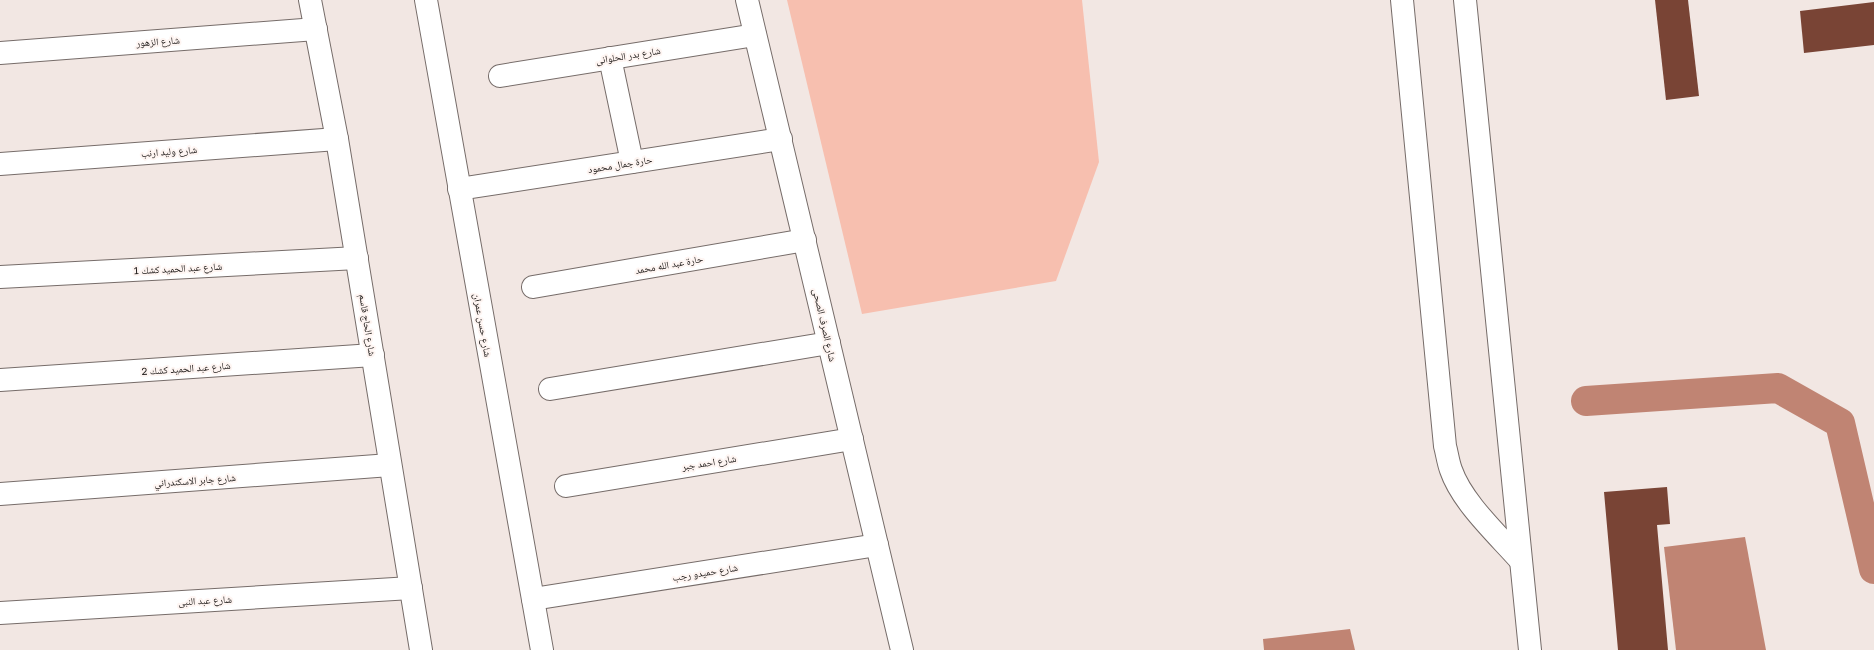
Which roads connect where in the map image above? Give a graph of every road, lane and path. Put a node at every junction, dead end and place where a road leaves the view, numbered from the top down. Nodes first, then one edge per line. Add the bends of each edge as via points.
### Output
1 (310, 0) edge
2 (426, 0) edge
3 (747, 0) edge
4 (1402, 0) edge
5 (1465, 0) edge
6 (316, 29) junction
7 (755, 35) junction
8 (0, 53) edge
9 (610, 58) junction
10 (500, 76) dead end
11 (337, 139) junction
12 (781, 139) junction
13 (632, 162) junction
14 (0, 164) edge
15 (459, 189) junction
16 (805, 240) junction
17 (357, 258) junction
18 (0, 277) edge
19 (533, 287) dead end
20 (829, 343) junction
21 (373, 355) junction
22 (0, 380) edge
23 (550, 389) dead end
24 (852, 439) junction
25 (390, 465) junction
26 (566, 486) dead end
27 (0, 494) edge
28 (877, 545) junction
29 (1520, 560) junction
30 (411, 588) junction
31 (533, 599) junction
32 (0, 613) edge
33 (421, 650) edge
34 (542, 650) edge
35 (900, 650) edge
36 (1530, 650) edge

1 - 6 street, شارع الحاج قاسم
2 - 15 street, شارع حسن عمران
3 - 7 street, شارع الصرف الصحى
4 - 29 street via 1445,446 1451,470 1463,492
5 - 29 street
6 - 8 street, شارع الزهور
6 - 11 street, شارع الحاج قاسم
7 - 9 street, شارع بدر الحلوانى
7 - 12 street, شارع الصرف الصحى
9 - 10 street, شارع بدر الحلوانى
9 - 13 street
11 - 14 street, شارع وليد ارنب
11 - 17 street, شارع الحاج قاسم
12 - 13 street, حارة جمال محمود
12 - 16 street, شارع الصرف الصحى
13 - 15 street, حارة جمال محمود
15 - 31 street, شارع حسن عمران
16 - 19 street, حارة عبد الله محمد
16 - 20 street, شارع الصرف الصحى
17 - 18 street, شارع عبد الحميد كشك 1
17 - 21 street, شارع الحاج قاسم
20 - 23 street
20 - 24 street, شارع الصرف الصحى
21 - 22 street, شارع عبد الحميد كشك 2
21 - 25 street, شارع الحاج قاسم
24 - 26 street, شارع احمد جبر
24 - 28 street, شارع الصرف الصحى
25 - 27 street, شارع جابر الاسكندراني
25 - 30 street, شارع الحاج قاسم
28 - 31 street, شارع حميدو رجب
28 - 35 street, شارع الصرف الصحى
29 - 36 street
30 - 32 street, شارع عبد النبى
30 - 33 street, شارع الحاج قاسم
31 - 34 street, شارع حسن عمران

